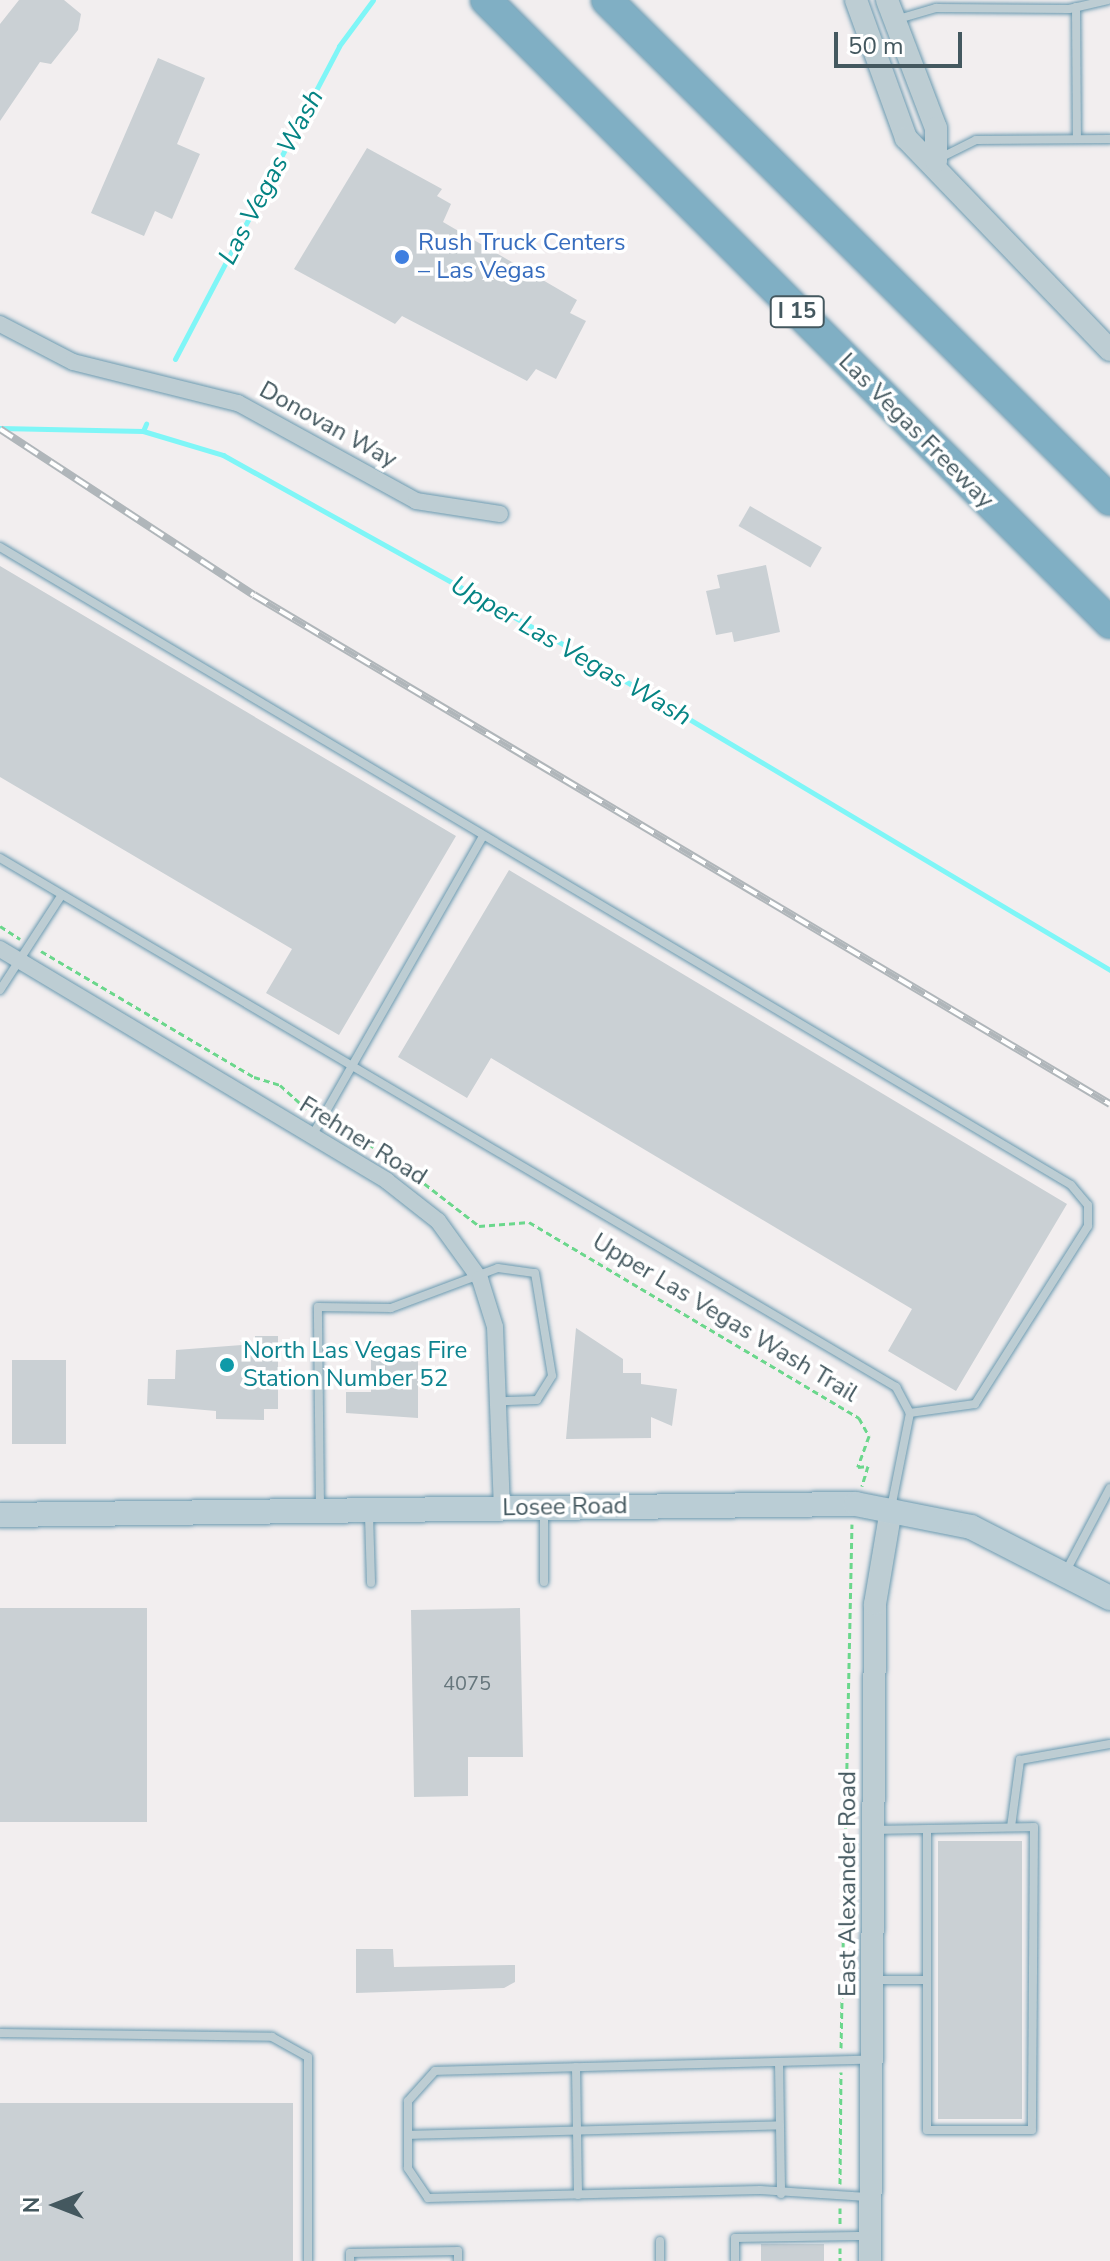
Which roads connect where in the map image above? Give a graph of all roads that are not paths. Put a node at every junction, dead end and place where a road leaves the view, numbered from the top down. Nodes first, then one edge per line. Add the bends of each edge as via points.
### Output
1 (486, 0) edge
2 (607, 0) edge
3 (856, 0) edge
4 (1108, 0) edge
5 (1076, 7) junction
6 (890, 10) edge
7 (1077, 139) junction
8 (1110, 139) edge
9 (936, 161) junction
10 (0, 324) edge
11 (1110, 350) edge
12 (1110, 500) edge
13 (500, 514) dead end
14 (0, 547) edge
15 (1110, 623) edge
16 (483, 836) junction
17 (0, 858) edge
18 (61, 896) junction
19 (0, 949) edge
20 (18, 960) junction
21 (0, 990) edge
22 (349, 1068) junction
23 (312, 1136) junction
24 (480, 1279) junction
25 (501, 1401) junction
26 (910, 1413) junction
27 (1110, 1488) edge
28 (544, 1507) junction
29 (502, 1508) junction
30 (891, 1509) junction
31 (369, 1510) junction
32 (320, 1511) junction
33 (0, 1515) edge
34 (1066, 1572) junction
35 (544, 1582) dead end
36 (371, 1583) dead end
37 (1110, 1598) edge
38 (1110, 1744) edge
39 (1011, 1827) junction
40 (874, 1830) junction
41 (927, 1830) junction
42 (873, 1980) junction
43 (927, 1980) junction
44 (0, 2033) edge
45 (873, 2060) junction
46 (779, 2062) junction
47 (576, 2067) junction
48 (780, 2125) junction
49 (577, 2131) junction
50 (408, 2135) junction
51 (781, 2194) junction
52 (578, 2195) junction
53 (872, 2197) junction
54 (870, 2236) junction
55 (660, 2241) dead end
56 (308, 2261) edge
57 (350, 2261) edge
58 (458, 2261) edge
59 (660, 2261) edge
60 (735, 2261) edge
61 (870, 2261) edge

1 - 15 highway, Las Vegas Freeway / I 15
2 - 12 highway
3 - 9 street via 906,138
4 - 5 lane
5 - 6 lane
5 - 7 lane
6 - 9 street via 936,128
7 - 8 lane
7 - 9 lane via 976,140
9 - 11 street via 980,221
10 - 13 street, Donovan Way via 73,362 238,403 416,501
14 - 16 lane
16 - 22 lane
16 - 26 lane via 1071,1185 1088,1205 1088,1226 975,1404
17 - 18 lane
18 - 20 lane
18 - 22 lane
19 - 20 street, Frehner Road
20 - 21 lane
20 - 23 street, Frehner Road
22 - 23 lane
22 - 26 lane via 896,1387
23 - 24 street, Frehner Road via 418,1203
24 - 25 street, Frehner Road via 495,1327
24 - 25 lane via 498,1268 535,1273 550,1353 546,1392 537,1400
24 - 32 lane via 391,1308 318,1307
25 - 29 street, Frehner Road
26 - 30 lane
27 - 34 lane
28 - 29 main road, Losee Road
28 - 30 main road, Losee Road via 856,1504
28 - 35 lane
29 - 31 main road, Losee Road
30 - 34 main road, Losee Road via 971,1527
30 - 40 street, East Alexander Road via 875,1604
31 - 32 main road, Losee Road
31 - 36 lane
32 - 33 main road, Losee Road
34 - 37 main road, Losee Road
38 - 39 lane via 1020,1760
39 - 41 lane
39 - 43 lane via 1034,1827 1032,2130 927,2130
40 - 41 lane
40 - 42 street, East Alexander Road
41 - 43 lane
42 - 43 lane
42 - 45 street, East Alexander Road
44 - 56 lane via 272,2037 308,2057
45 - 46 lane
45 - 53 street, East Alexander Road
46 - 47 lane
46 - 48 lane
47 - 49 lane
47 - 50 lane via 435,2071 408,2101
48 - 49 lane
48 - 51 lane
49 - 50 lane
49 - 52 lane
50 - 52 lane via 408,2168 428,2198
51 - 52 lane
51 - 53 lane
53 - 54 street, East Alexander Road
54 - 60 lane via 735,2238
54 - 61 street, East Alexander Road
55 - 59 lane
57 - 58 lane via 350,2253 458,2251

